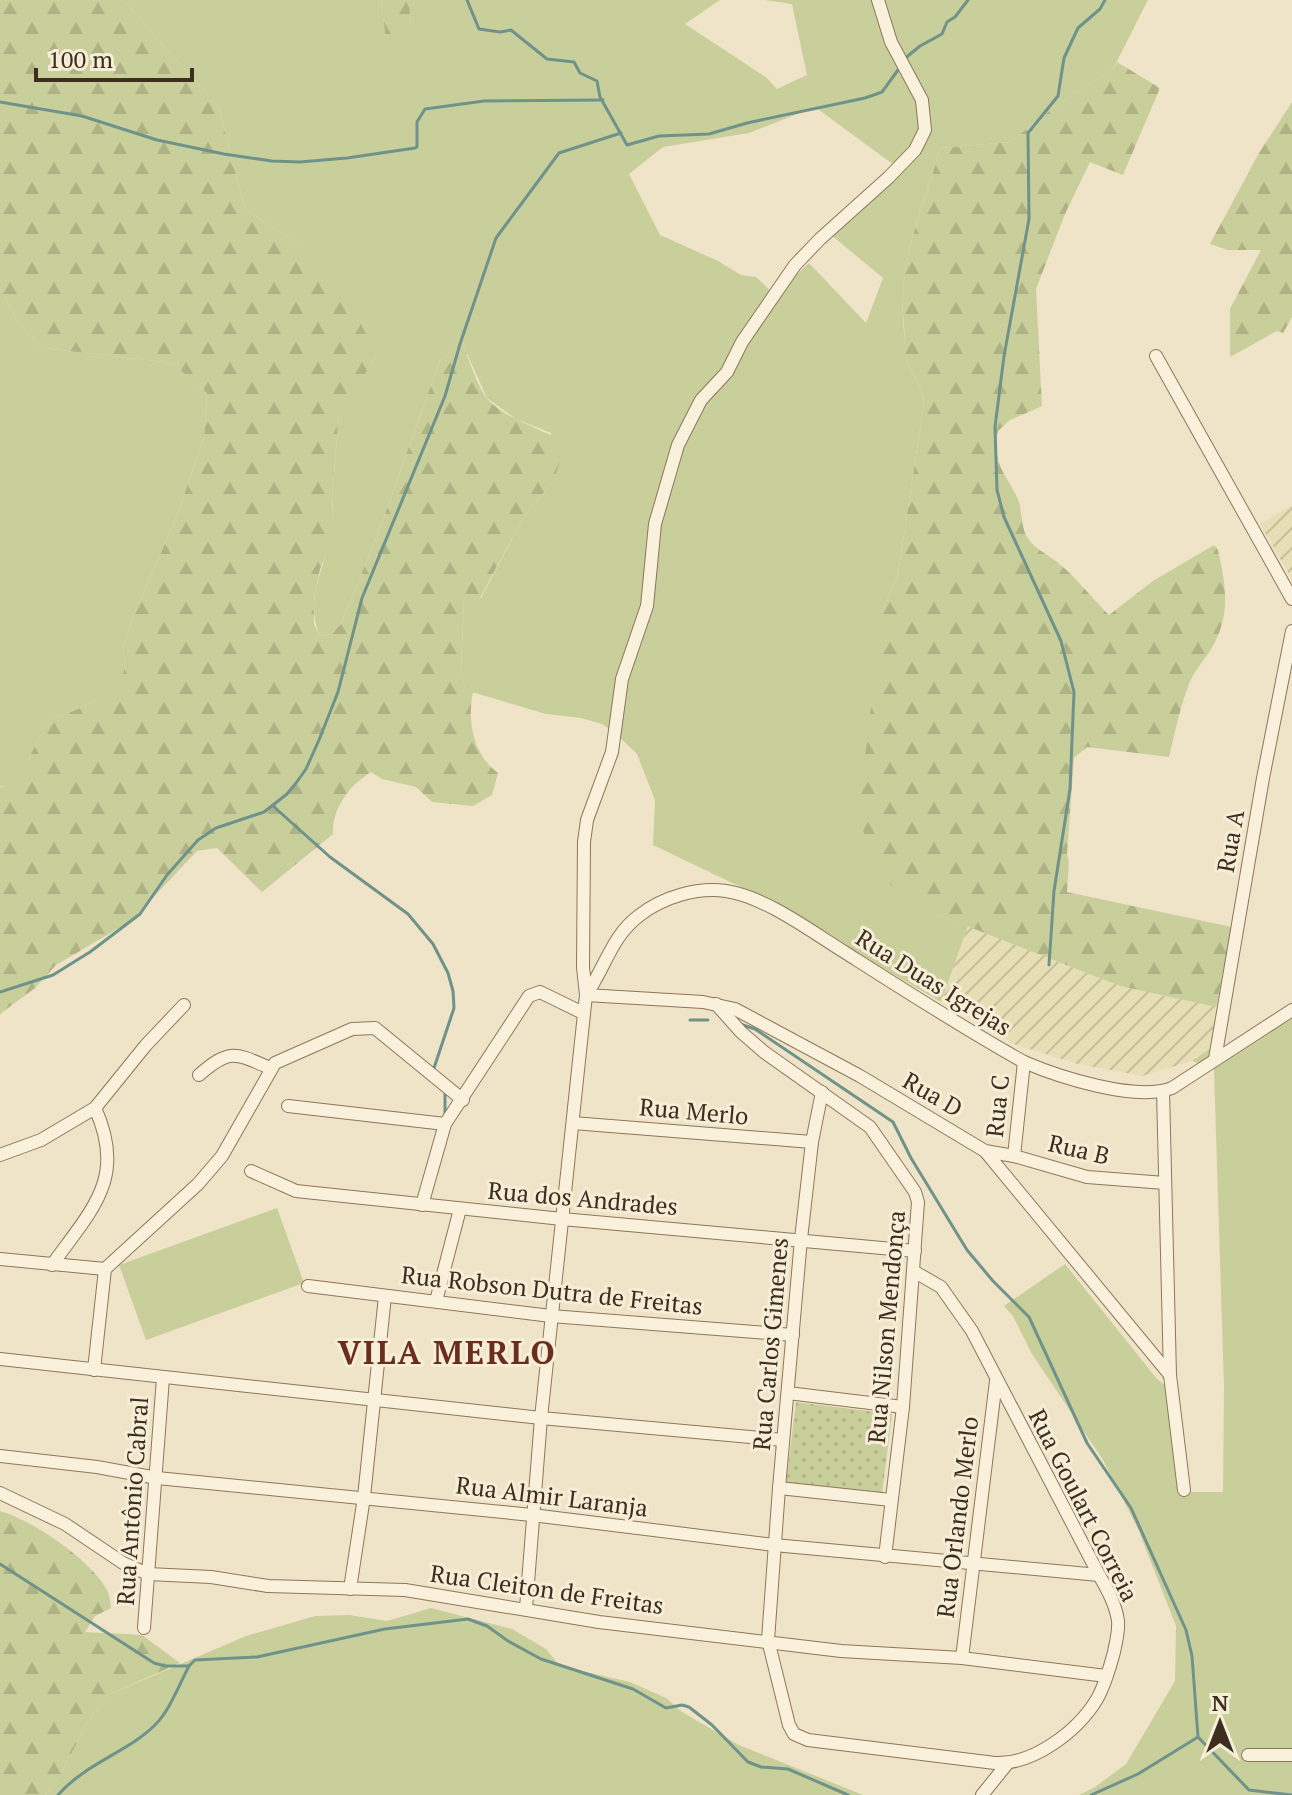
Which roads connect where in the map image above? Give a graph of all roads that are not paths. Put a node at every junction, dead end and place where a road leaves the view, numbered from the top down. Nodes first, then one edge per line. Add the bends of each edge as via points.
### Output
1 (878, 0) edge
2 (1156, 356) dead end
3 (1291, 596) edge
4 (1292, 631) edge
5 (586, 995) junction
6 (716, 1004) junction
7 (184, 1005) dead end
8 (1292, 1010) edge
9 (583, 1013) junction
10 (1215, 1059) junction
11 (1024, 1062) junction
12 (270, 1068) junction
13 (199, 1075) dead end
14 (1163, 1091) junction
15 (822, 1092) junction
16 (463, 1100) junction
17 (288, 1106) dead end
18 (95, 1108) junction
19 (573, 1123) junction
20 (445, 1124) junction
21 (812, 1142) junction
22 (985, 1151) junction
23 (0, 1155) edge
24 (1014, 1156) junction
25 (251, 1171) dead end
26 (1165, 1183) junction
27 (422, 1205) junction
28 (460, 1209) junction
29 (562, 1219) junction
30 (801, 1239) junction
31 (915, 1251) junction
32 (0, 1259) edge
33 (52, 1265) junction
34 (105, 1269) junction
35 (915, 1272) junction
36 (308, 1286) dead end
37 (385, 1296) junction
38 (436, 1301) junction
39 (551, 1316) junction
40 (793, 1335) junction
41 (0, 1359) edge
42 (94, 1370) junction
43 (1170, 1375) junction
44 (163, 1378) junction
45 (996, 1381) junction
46 (788, 1393) junction
47 (372, 1400) junction
48 (903, 1407) junction
49 (541, 1418) junction
50 (783, 1440) junction
51 (0, 1456) edge
52 (157, 1478) junction
53 (779, 1488) junction
54 (1184, 1490) dead end
55 (0, 1493) edge
56 (364, 1497) junction
57 (891, 1500) junction
58 (532, 1515) junction
59 (774, 1545) junction
60 (885, 1557) junction
61 (973, 1561) junction
62 (148, 1574) junction
63 (1099, 1575) junction
64 (350, 1589) junction
65 (526, 1608) junction
66 (144, 1628) dead end
67 (768, 1640) junction
68 (962, 1658) junction
69 (1106, 1676) junction
70 (1248, 1755) dead end
71 (1292, 1755) edge
72 (1007, 1764) junction
73 (982, 1795) edge

1 - 5 street via 891,42 922,100 925,130 915,150 889,177 795,265 727,372 701,400 678,445 655,524 647,606 622,679 612,752 587,820
2 - 3 street
4 - 10 street, Rua A
5 - 6 street, Rua D
5 - 9 street
5 - 11 street, Rua Duas Igrejas via 614,942 641,914 680,896 725,891 797,922
6 - 15 street via 764,1052
6 - 22 street, Rua D via 779,1032
7 - 18 street
8 - 10 street
9 - 16 street via 540,992 531,994
9 - 19 street
10 - 14 street
11 - 14 street, Rua Duas Igrejas via 1126,1091
11 - 24 street, Rua C
12 - 13 street via 231,1055 218,1058
12 - 16 street via 291,1054 368,1027 382,1032
12 - 34 street via 222,1156
14 - 26 street
15 - 21 street, Rua Carlos Gimenes
15 - 31 street, Rua Nilson Mendonça via 870,1127 915,1192
16 - 20 street
17 - 20 street
18 - 23 street via 41,1140
18 - 33 street via 109,1144 108,1174
19 - 21 street, Rua Merlo
19 - 29 street
20 - 27 street
21 - 30 street, Rua Carlos Gimenes
22 - 24 street, Rua B
22 - 43 street, Rua D
24 - 26 street, Rua B via 1087,1177
25 - 27 street, Rua dos Andrades via 296,1191
26 - 43 street
27 - 28 street, Rua dos Andrades
28 - 29 street, Rua dos Andrades
28 - 38 street
29 - 30 street, Rua dos Andrades
29 - 39 street
30 - 31 street, Rua dos Andrades
30 - 40 street, Rua Carlos Gimenes
31 - 35 street, Rua Nilson Mendonça
32 - 33 street
33 - 34 street
34 - 42 street
35 - 45 street, Rua Goulart Correia via 944,1291 972,1331
35 - 48 street, Rua Nilson Mendonça
36 - 37 street, Rua Robson Dutra de Freitas
37 - 38 street, Rua Robson Dutra de Freitas
37 - 47 street
38 - 39 street, Rua Robson Dutra de Freitas
39 - 40 street, Rua Robson Dutra de Freitas
39 - 49 street
40 - 46 street, Rua Carlos Gimenes
41 - 42 street
42 - 44 street
43 - 54 street
44 - 47 street
44 - 52 street, Rua Antônio Cabral
45 - 61 street, Rua Orlando Merlo
45 - 63 street, Rua Goulart Correia
46 - 48 street
46 - 50 street, Rua Carlos Gimenes
47 - 49 street
47 - 56 street
48 - 57 street, Rua Nilson Mendonça
49 - 50 street
49 - 58 street
50 - 53 street, Rua Carlos Gimenes
51 - 52 street, Rua Almir Laranja
52 - 56 street, Rua Almir Laranja
52 - 62 street, Rua Antônio Cabral
53 - 57 street
53 - 59 street, Rua Carlos Gimenes
55 - 62 street, Rua Cleiton de Freitas via 65,1524
56 - 58 street, Rua Almir Laranja
56 - 64 street
57 - 60 street, Rua Nilson Mendonça
58 - 59 street, Rua Almir Laranja
58 - 65 street
59 - 60 street, Rua Almir Laranja
59 - 67 street, Rua Carlos Gimenes
60 - 61 street, Rua Almir Laranja
61 - 63 street, Rua Almir Laranja
61 - 68 street, Rua Orlando Merlo
62 - 64 street, Rua Cleiton de Freitas
62 - 66 street, Rua Antônio Cabral
63 - 69 street, Rua Goulart Correia via 1119,1623
64 - 65 street, Rua Cleiton de Freitas via 405,1590
65 - 67 street, Rua Cleiton de Freitas via 599,1622
67 - 68 street, Rua Cleiton de Freitas via 880,1655
67 - 72 street, Rua Carlos Gimenes via 794,1734
68 - 69 street, Rua Cleiton de Freitas
69 - 72 street, Rua Goulart Correia via 1092,1707 1065,1734 1024,1760
70 - 71 street
72 - 73 street

